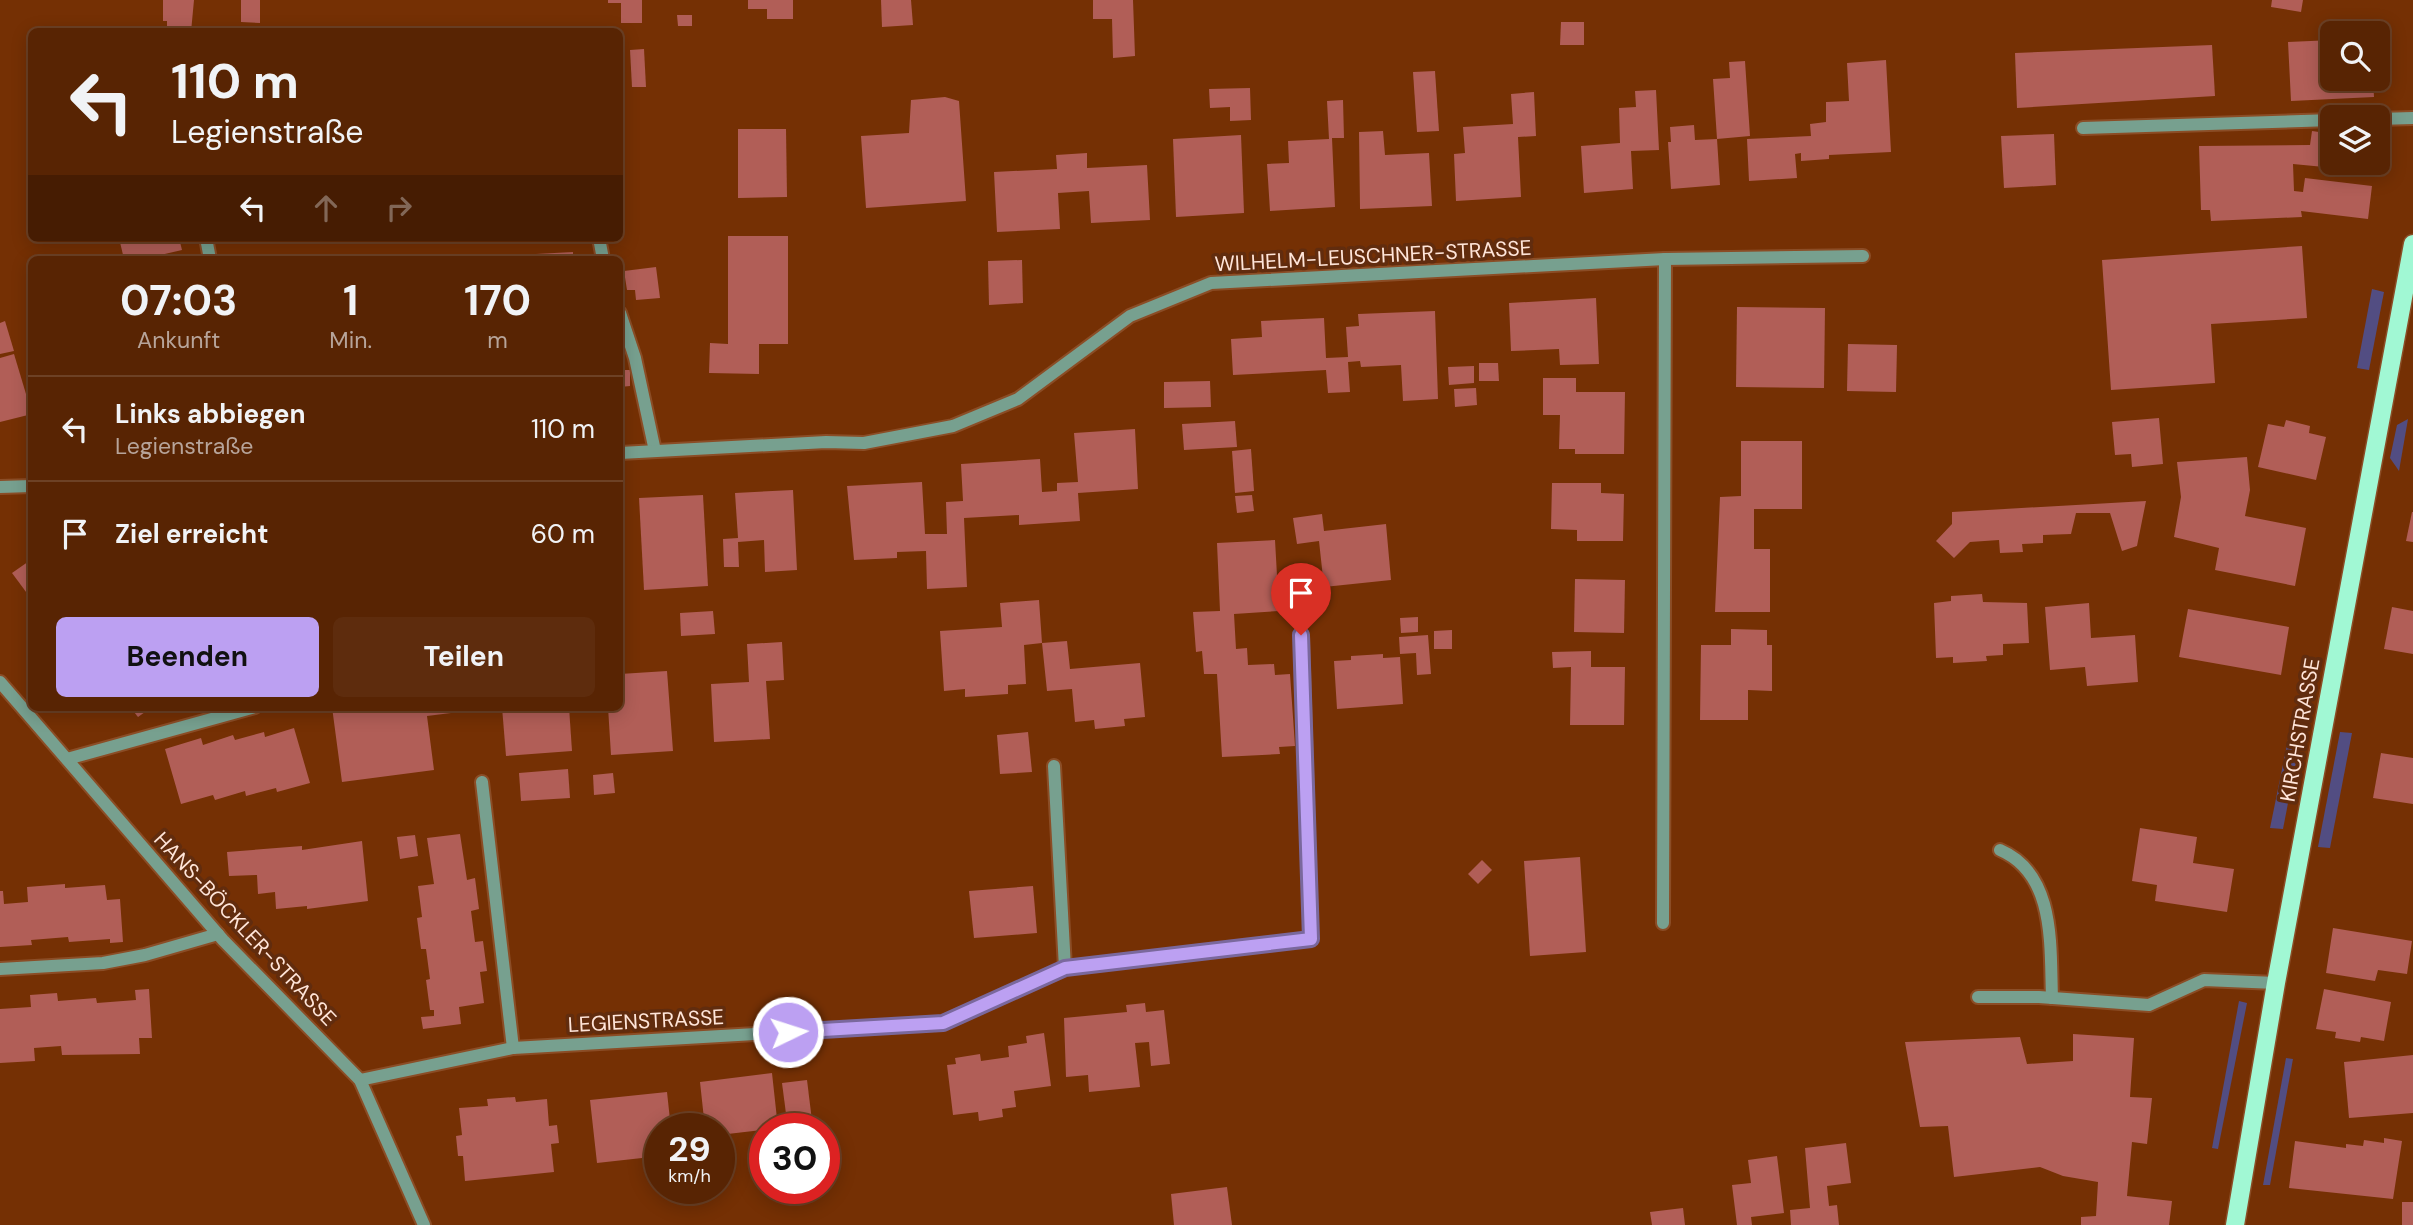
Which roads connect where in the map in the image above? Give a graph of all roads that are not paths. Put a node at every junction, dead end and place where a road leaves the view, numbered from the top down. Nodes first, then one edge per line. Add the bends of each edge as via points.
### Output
1 (2413, 118) edge
2 (2390, 119) edge
3 (2320, 120) edge
4 (2083, 128) dead end
5 (2413, 244) edge
6 (1863, 256) dead end
7 (1665, 259) junction
8 (623, 322) edge
9 (655, 451) junction
10 (623, 453) edge
11 (28, 486) edge
12 (0, 487) edge
13 (1301, 635) dead end
14 (0, 682) edge
15 (240, 711) edge
16 (66, 759) junction
17 (1054, 766) dead end
18 (482, 782) dead end
19 (2000, 849) dead end
20 (1663, 923) dead end
21 (218, 934) junction
22 (1065, 968) junction
23 (0, 969) edge
24 (2276, 984) junction
25 (1978, 998) dead end
26 (2052, 998) junction
27 (513, 1048) junction
28 (360, 1080) junction
29 (424, 1225) edge
30 (2235, 1225) edge

1 - 2 street
3 - 4 street
5 - 24 main road, KIRCHSTRASSE
6 - 7 street, WILHELM-LEUSCHNER-STRASSE
7 - 9 street, WILHELM-LEUSCHNER-STRASSE via 1211,283 1130,316 1018,399 953,426 864,443
7 - 20 street
8 - 9 street
9 - 10 street, WILHELM-LEUSCHNER-STRASSE
11 - 12 street
13 - 22 street, LEGIENSTRASSE via 1311,939
14 - 16 street, HANS-BÖCKLER-STRASSE
15 - 16 street
16 - 21 street, HANS-BÖCKLER-STRASSE
17 - 22 street
18 - 27 street
19 - 26 street via 2017,857 2036,881 2047,914
21 - 23 street via 103,963
21 - 28 street, HANS-BÖCKLER-STRASSE
22 - 27 street, LEGIENSTRASSE via 943,1023
24 - 26 street via 2204,980 2149,1005
24 - 30 main road, KIRCHSTRASSE
25 - 26 street
27 - 28 street, LEGIENSTRASSE
28 - 29 street, HANS-BÖCKLER-STRASSE

